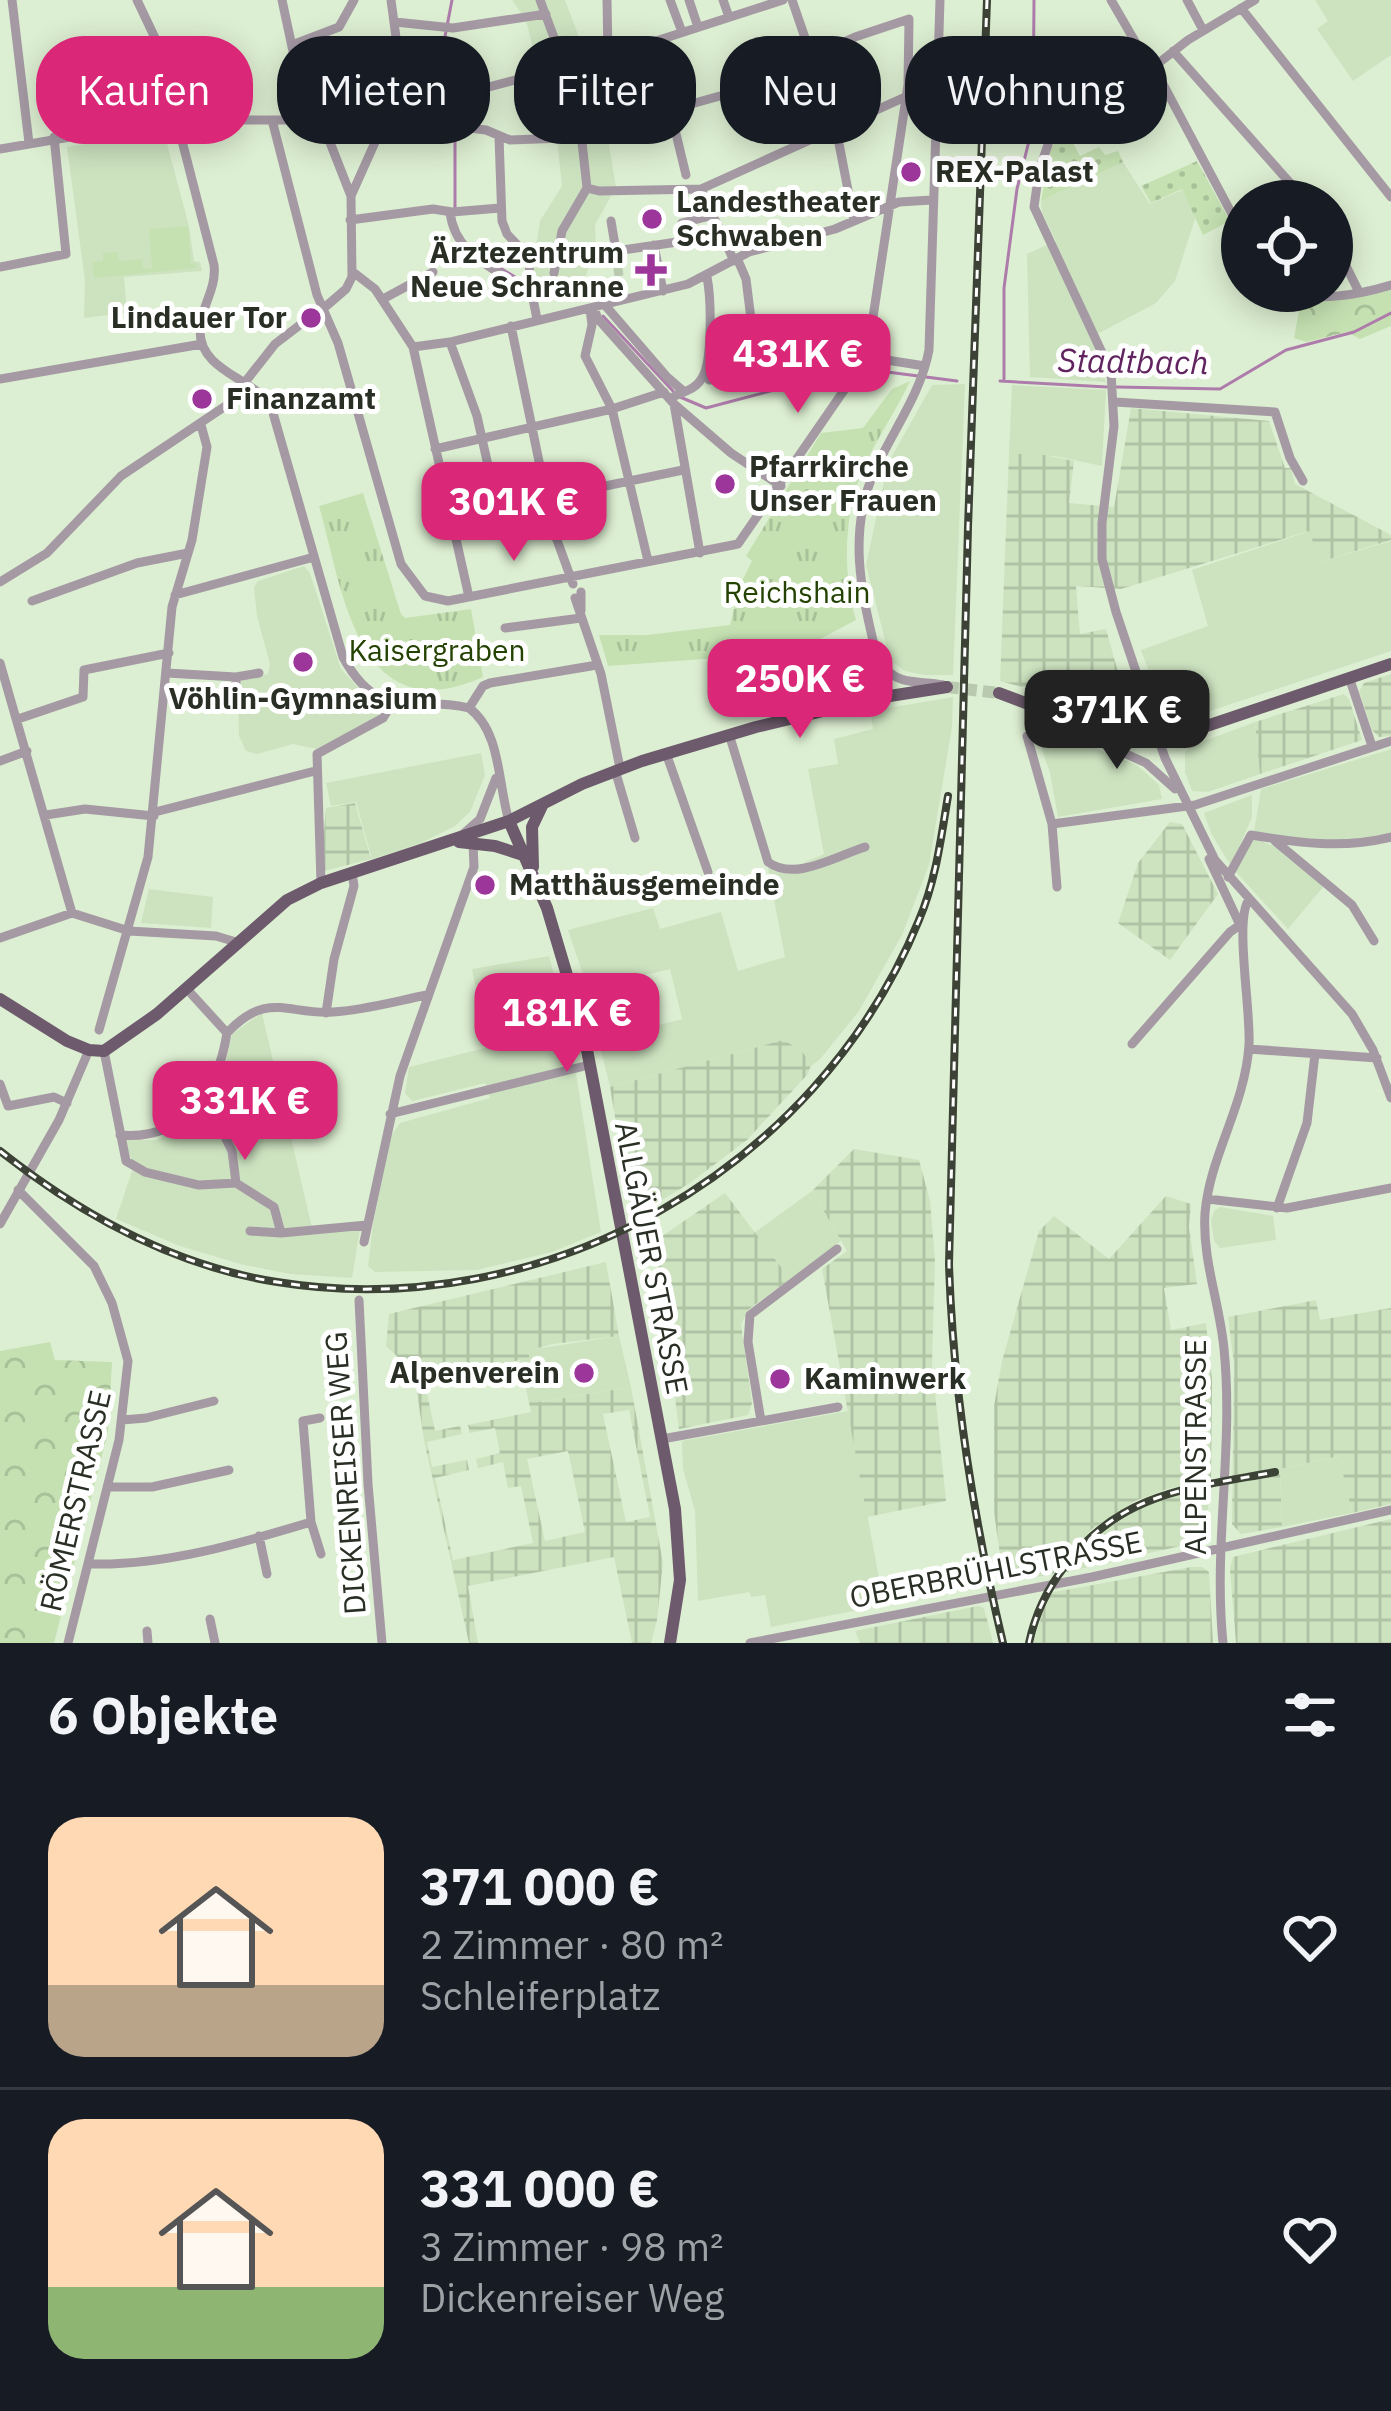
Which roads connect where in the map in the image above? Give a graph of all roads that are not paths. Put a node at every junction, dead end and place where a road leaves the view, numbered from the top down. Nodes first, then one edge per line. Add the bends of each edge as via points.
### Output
1 (12, 0) edge
2 (137, 0) edge
3 (282, 0) edge
4 (354, 0) edge
5 (391, 0) edge
6 (541, 0) edge
7 (607, 0) edge
8 (670, 0) edge
9 (688, 0) edge
10 (723, 0) edge
11 (787, 0) edge
12 (940, 0) edge
13 (1111, 0) edge
14 (1186, 0) edge
15 (1255, 0) edge
16 (763, 3) edge
17 (1241, 8) junction
18 (546, 14) junction
19 (729, 17) junction
20 (395, 22) junction
21 (698, 27) junction
22 (1203, 30) junction
23 (682, 32) junction
24 (154, 36) edge
25 (290, 36) edge
26 (317, 36) edge
27 (395, 36) edge
28 (554, 36) edge
29 (608, 36) edge
30 (670, 36) edge
31 (803, 36) edge
32 (861, 36) edge
33 (1133, 36) edge
34 (1173, 51) junction
35 (1167, 56) edge
36 (1167, 96) edge
37 (904, 98) junction
38 (881, 108) edge
39 (253, 120) edge
40 (272, 120) junction
41 (277, 120) edge
42 (490, 132) edge
43 (500, 137) junction
44 (514, 139) edge
45 (36, 141) edge
46 (29, 142) junction
47 (55, 144) edge
48 (183, 144) edge
49 (331, 144) edge
50 (376, 144) edge
51 (582, 144) edge
52 (678, 144) edge
53 (801, 144) edge
54 (839, 144) edge
55 (1049, 144) edge
56 (0, 149) edge
57 (1287, 180) edge
58 (686, 182) junction
59 (586, 188) junction
60 (701, 189) junction
61 (1221, 194) edge
62 (351, 196) junction
63 (1391, 197) edge
64 (932, 200) junction
65 (500, 208) junction
66 (886, 208) junction
67 (454, 212) junction
68 (714, 215) junction
69 (350, 220) junction
70 (611, 221) dead end
71 (854, 221) junction
72 (654, 245) junction
73 (735, 259) junction
74 (0, 267) edge
75 (353, 272) junction
76 (433, 272) dead end
77 (554, 273) dead end
78 (707, 277) junction
79 (1353, 280) edge
80 (1391, 285) edge
81 (531, 289) junction
82 (663, 291) junction
83 (1353, 292) edge
84 (1359, 292) junction
85 (383, 299) junction
86 (596, 307) junction
87 (320, 312) junction
88 (537, 319) junction
89 (304, 321) dead end
90 (515, 325) junction
91 (450, 342) junction
92 (202, 344) junction
93 (413, 347) junction
94 (864, 360) junction
95 (923, 373) junction
96 (705, 375) junction
97 (0, 379) edge
98 (244, 382) junction
99 (1114, 392) junction
100 (674, 396) junction
101 (612, 409) junction
102 (201, 425) junction
103 (532, 428) junction
104 (482, 437) junction
105 (435, 449) junction
106 (683, 470) junction
107 (515, 475) dead end
108 (630, 479) junction
109 (1303, 481) dead end
110 (782, 486) junction
111 (547, 498) junction
112 (188, 553) junction
113 (700, 553) junction
114 (314, 557) junction
115 (648, 561) junction
116 (0, 582) edge
117 (576, 587) junction
118 (174, 596) junction
119 (469, 597) junction
120 (32, 602) dead end
121 (580, 617) junction
122 (505, 628) dead end
123 (169, 653) junction
124 (877, 655) junction
125 (0, 663) edge
126 (1391, 664) edge
127 (597, 665) junction
128 (167, 673) junction
129 (259, 673) dead end
130 (236, 677) junction
131 (1349, 677) junction
132 (947, 687) joint
133 (999, 693) tunnel mouth
134 (886, 696) junction
135 (857, 700) junction
136 (393, 702) junction
137 (236, 707) dead end
138 (469, 708) junction
139 (18, 719) junction
140 (1089, 727) junction
141 (729, 734) junction
142 (1157, 735) junction
143 (1028, 736) dead end
144 (1391, 741) edge
145 (1372, 746) junction
146 (27, 751) junction
147 (666, 753) junction
148 (0, 761) edge
149 (617, 769) junction
150 (315, 771) junction
151 (498, 773) junction
152 (1180, 794) junction
153 (542, 806) junction
154 (1185, 806) junction
155 (154, 814) junction
156 (46, 815) junction
157 (509, 821) junction
158 (1052, 824) junction
159 (1391, 837) edge
160 (635, 838) dead end
161 (1275, 841) junction
162 (454, 842) junction
163 (473, 843) junction
164 (1205, 845) junction
165 (865, 847) dead end
166 (523, 855) junction
167 (708, 872) dead end
168 (352, 873) junction
169 (533, 876) junction
170 (1228, 878) junction
171 (321, 883) junction
172 (1057, 887) dead end
173 (1248, 901) junction
174 (72, 913) junction
175 (1240, 925) junction
176 (129, 931) junction
177 (1, 934) edge
178 (1374, 941) dead end
179 (236, 942) junction
180 (186, 988) junction
181 (427, 995) junction
182 (0, 999) edge
183 (326, 1013) junction
184 (99, 1030) dead end
185 (227, 1033) junction
186 (1132, 1044) dead end
187 (1249, 1049) junction
188 (96, 1050) junction
189 (1315, 1054) junction
190 (1377, 1058) junction
191 (590, 1065) junction
192 (0, 1084) edge
193 (205, 1096) junction
194 (1391, 1098) edge
195 (67, 1103) junction
196 (390, 1114) junction
197 (120, 1135) junction
198 (236, 1184) junction
199 (1391, 1188) edge
200 (18, 1190) junction
201 (1208, 1199) junction
202 (1277, 1208) junction
203 (0, 1224) edge
204 (367, 1225) junction
205 (250, 1231) dead end
206 (281, 1233) junction
207 (364, 1242) dead end
208 (837, 1250) dead end
209 (359, 1300) dead end
210 (214, 1401) dead end
211 (838, 1407) dead end
212 (320, 1418) dead end
213 (122, 1420) junction
214 (760, 1421) junction
215 (662, 1439) junction
216 (229, 1470) dead end
217 (109, 1487) junction
218 (1391, 1510) edge
219 (311, 1522) junction
220 (259, 1536) junction
221 (1220, 1549) junction
222 (321, 1554) dead end
223 (91, 1564) junction
224 (267, 1574) dead end
225 (210, 1619) dead end
226 (68, 1643) edge
227 (214, 1643) edge
228 (382, 1643) edge
229 (670, 1643) edge
230 (750, 1643) edge
231 (1223, 1643) edge

1 - 46 street
2 - 24 street
3 - 25 street
4 - 26 street via 339,28
5 - 20 street
6 - 18 street
7 - 29 street
8 - 23 street
9 - 21 street
10 - 19 street
11 - 16 street
11 - 31 street
12 - 64 street
13 - 33 street
14 - 22 street
15 - 17 street
16 - 19 street
17 - 22 street
17 - 63 street
18 - 20 street via 449,27
18 - 28 street
19 - 21 street
20 - 27 street
21 - 23 street
22 - 34 street
23 - 30 street
32 - 37 street via 910,21
34 - 35 street
34 - 57 street
36 - 61 street
37 - 38 street
37 - 66 street
39 - 40 street
40 - 41 street
40 - 87 street
42 - 43 street
43 - 44 street
43 - 65 street
45 - 46 street
46 - 56 street
47 - 74 street via 66,254
48 - 92 street via 215,272
49 - 62 street
50 - 62 street
51 - 59 street
52 - 58 street
53 - 60 street
54 - 71 street
55 - 99 street via 1033,202 1103,350
58 - 59 street
58 - 60 street
59 - 77 street via 562,231
60 - 68 street
62 - 69 street
64 - 66 street
64 - 95 street
65 - 67 street
65 - 81 street via 507,234 530,259
66 - 71 street
66 - 94 street
67 - 69 street
67 - 81 street via 461,247
68 - 72 street via 682,223 684,241
68 - 73 street
69 - 75 street
70 - 72 street via 616,252
71 - 73 street
72 - 82 street
73 - 78 street
73 - 96 street via 746,279 757,367 719,380
75 - 85 street
75 - 87 street
76 - 85 street
78 - 82 street
78 - 96 street
79 - 84 street
80 - 84 street
81 - 88 street
82 - 86 street
83 - 84 street
85 - 93 street
86 - 88 street
86 - 100 street via 657,367
86 - 100 street via 598,319
86 - 101 street via 585,356
87 - 119 street via 338,343 404,572 430,598
88 - 90 street
89 - 98 street
90 - 91 street
90 - 103 street
91 - 93 street
91 - 104 street
92 - 97 street
92 - 98 street
93 - 105 street
94 - 95 street
94 - 110 street
95 - 124 street via 863,508 860,577
96 - 100 street
98 - 102 street
98 - 114 street via 271,406
99 - 109 street via 1275,412
99 - 142 street via 1102,559
100 - 101 street
100 - 106 street
100 - 110 street via 730,453
101 - 103 street
101 - 108 street
102 - 112 street via 207,446
102 - 116 street via 121,476 47,553
103 - 104 street
103 - 111 street
104 - 105 street
104 - 107 street via 491,479
105 - 119 street
106 - 108 street
106 - 113 street
108 - 111 street
108 - 115 street
110 - 113 street via 742,542
111 - 117 street
112 - 118 street
112 - 120 street
113 - 115 street
114 - 118 street
114 - 136 street via 346,663
115 - 117 street
117 - 119 street
117 - 121 street
118 - 123 street
121 - 122 street
121 - 127 street
123 - 128 street
123 - 139 street via 84,670 83,697
124 - 132 street via 897,679
124 - 134 street
124 - 135 street
125 - 139 street
126 - 131 main road
127 - 138 street via 490,683
127 - 149 street
128 - 130 street
128 - 155 street
129 - 130 street
130 - 137 street
131 - 142 main road via 1189,733
131 - 145 street
132 - 134 main road
133 - 140 main road
134 - 135 main road
135 - 141 main road
136 - 138 street
136 - 150 street via 383,718 319,752
138 - 151 street via 486,726
139 - 146 street
140 - 142 main road
140 - 152 street via 1097,741 1146,763
141 - 147 main road
141 - 165 street via 768,862 796,871
142 - 152 street
143 - 158 street
144 - 145 street
145 - 154 street
146 - 148 street
146 - 156 street
147 - 149 main road
147 - 167 street
149 - 153 main road
149 - 160 street
150 - 155 street
150 - 171 street
151 - 157 street
151 - 162 street via 480,819
152 - 154 street
153 - 157 main road
153 - 169 main road via 532,827
154 - 158 street
154 - 164 street
155 - 156 street
155 - 176 street
156 - 174 street
157 - 162 main road
157 - 166 main road, ALLGÄUER STRASSE
158 - 172 street
159 - 161 street via 1356,845
161 - 170 street via 1249,836
161 - 178 street via 1352,905
162 - 163 main road
162 - 168 main road
163 - 166 main road
163 - 181 street via 474,867
164 - 170 street
164 - 175 street
166 - 169 main road, ALLGÄUER STRASSE
168 - 171 main road
168 - 183 street
169 - 191 main road, ALLGÄUER STRASSE
170 - 173 street
171 - 179 main road
173 - 175 street, ALPENSTRASSE
173 - 190 street via 1341,999
174 - 176 street
174 - 177 street
175 - 186 street
175 - 187 street, ALPENSTRASSE
176 - 179 street
176 - 184 street
179 - 180 main road
180 - 185 street
180 - 188 main road via 126,1039
181 - 183 street
181 - 196 street
182 - 188 main road
183 - 185 street via 272,1006
185 - 193 street via 222,1067
187 - 189 street
187 - 201 street, ALPENSTRASSE
188 - 195 street
188 - 197 street
189 - 190 street
189 - 202 street via 1307,1123
190 - 194 street
191 - 196 street
191 - 215 main road, ALLGÄUER STRASSE
192 - 195 street via 8,1106 54,1097
193 - 197 street via 179,1123
193 - 198 street via 232,1151
195 - 200 street
196 - 204 street
197 - 198 street via 126,1161 145,1172
198 - 206 street via 274,1207
199 - 202 street
200 - 203 street
200 - 213 street, RÖMERSTRASSE via 83,1250 104,1283 128,1361
201 - 202 street
201 - 221 street, ALPENSTRASSE via 1226,1397
204 - 206 street
204 - 207 street
205 - 206 street
208 - 214 street via 750,1315
209 - 228 street, DICKENREISER WEG
210 - 213 street
211 - 214 street
212 - 219 street via 303,1421
213 - 217 street, RÖMERSTRASSE
214 - 215 street
215 - 229 main road, ALLGÄUER STRASSE via 680,1544
216 - 217 street
217 - 223 street, RÖMERSTRASSE
218 - 221 street, OBERBRÜHLSTRASSE
219 - 220 street
219 - 222 street
220 - 223 street
220 - 224 street
221 - 230 street, OBERBRÜHLSTRASSE
221 - 231 street, ALPENSTRASSE
223 - 226 street, RÖMERSTRASSE
225 - 227 street

